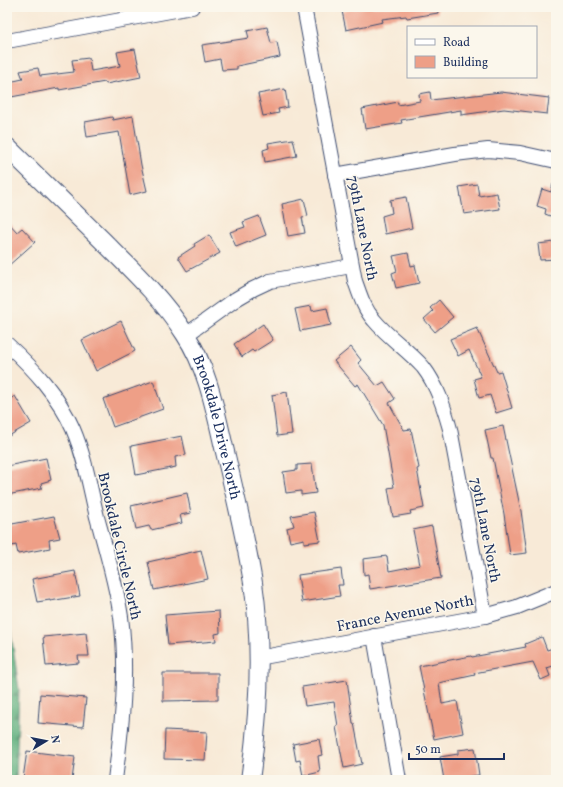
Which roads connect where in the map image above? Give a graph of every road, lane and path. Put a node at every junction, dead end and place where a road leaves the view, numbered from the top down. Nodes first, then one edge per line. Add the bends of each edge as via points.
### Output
1 (192, 7) edge
2 (304, 7) edge
3 (7, 41) edge
4 (7, 146) edge
5 (556, 161) edge
6 (335, 175) junction
7 (351, 266) junction
8 (186, 335) junction
9 (7, 344) edge
10 (556, 591) edge
11 (485, 616) junction
12 (374, 636) junction
13 (258, 658) junction
14 (115, 780) edge
15 (250, 780) edge
16 (399, 780) edge

1 - 3 street
2 - 6 street, 79th Lane North
4 - 8 street, Brookdale Drive North via 144,281 166,306
5 - 6 street via 520,153 488,150
6 - 7 street, 79th Lane North
7 - 8 street via 270,281 236,299
7 - 11 street, 79th Lane North via 362,302 374,320 423,368 445,408
8 - 13 street, Brookdale Drive North via 212,396 246,543 253,584
9 - 14 street, Brookdale Circle North via 38,373 57,400 73,430 112,574 121,617 124,656 123,716
10 - 11 street, France Avenue North via 517,607
11 - 12 street, France Avenue North
12 - 13 street, France Avenue North
12 - 16 street
13 - 15 street, Brookdale Drive North via 258,711

